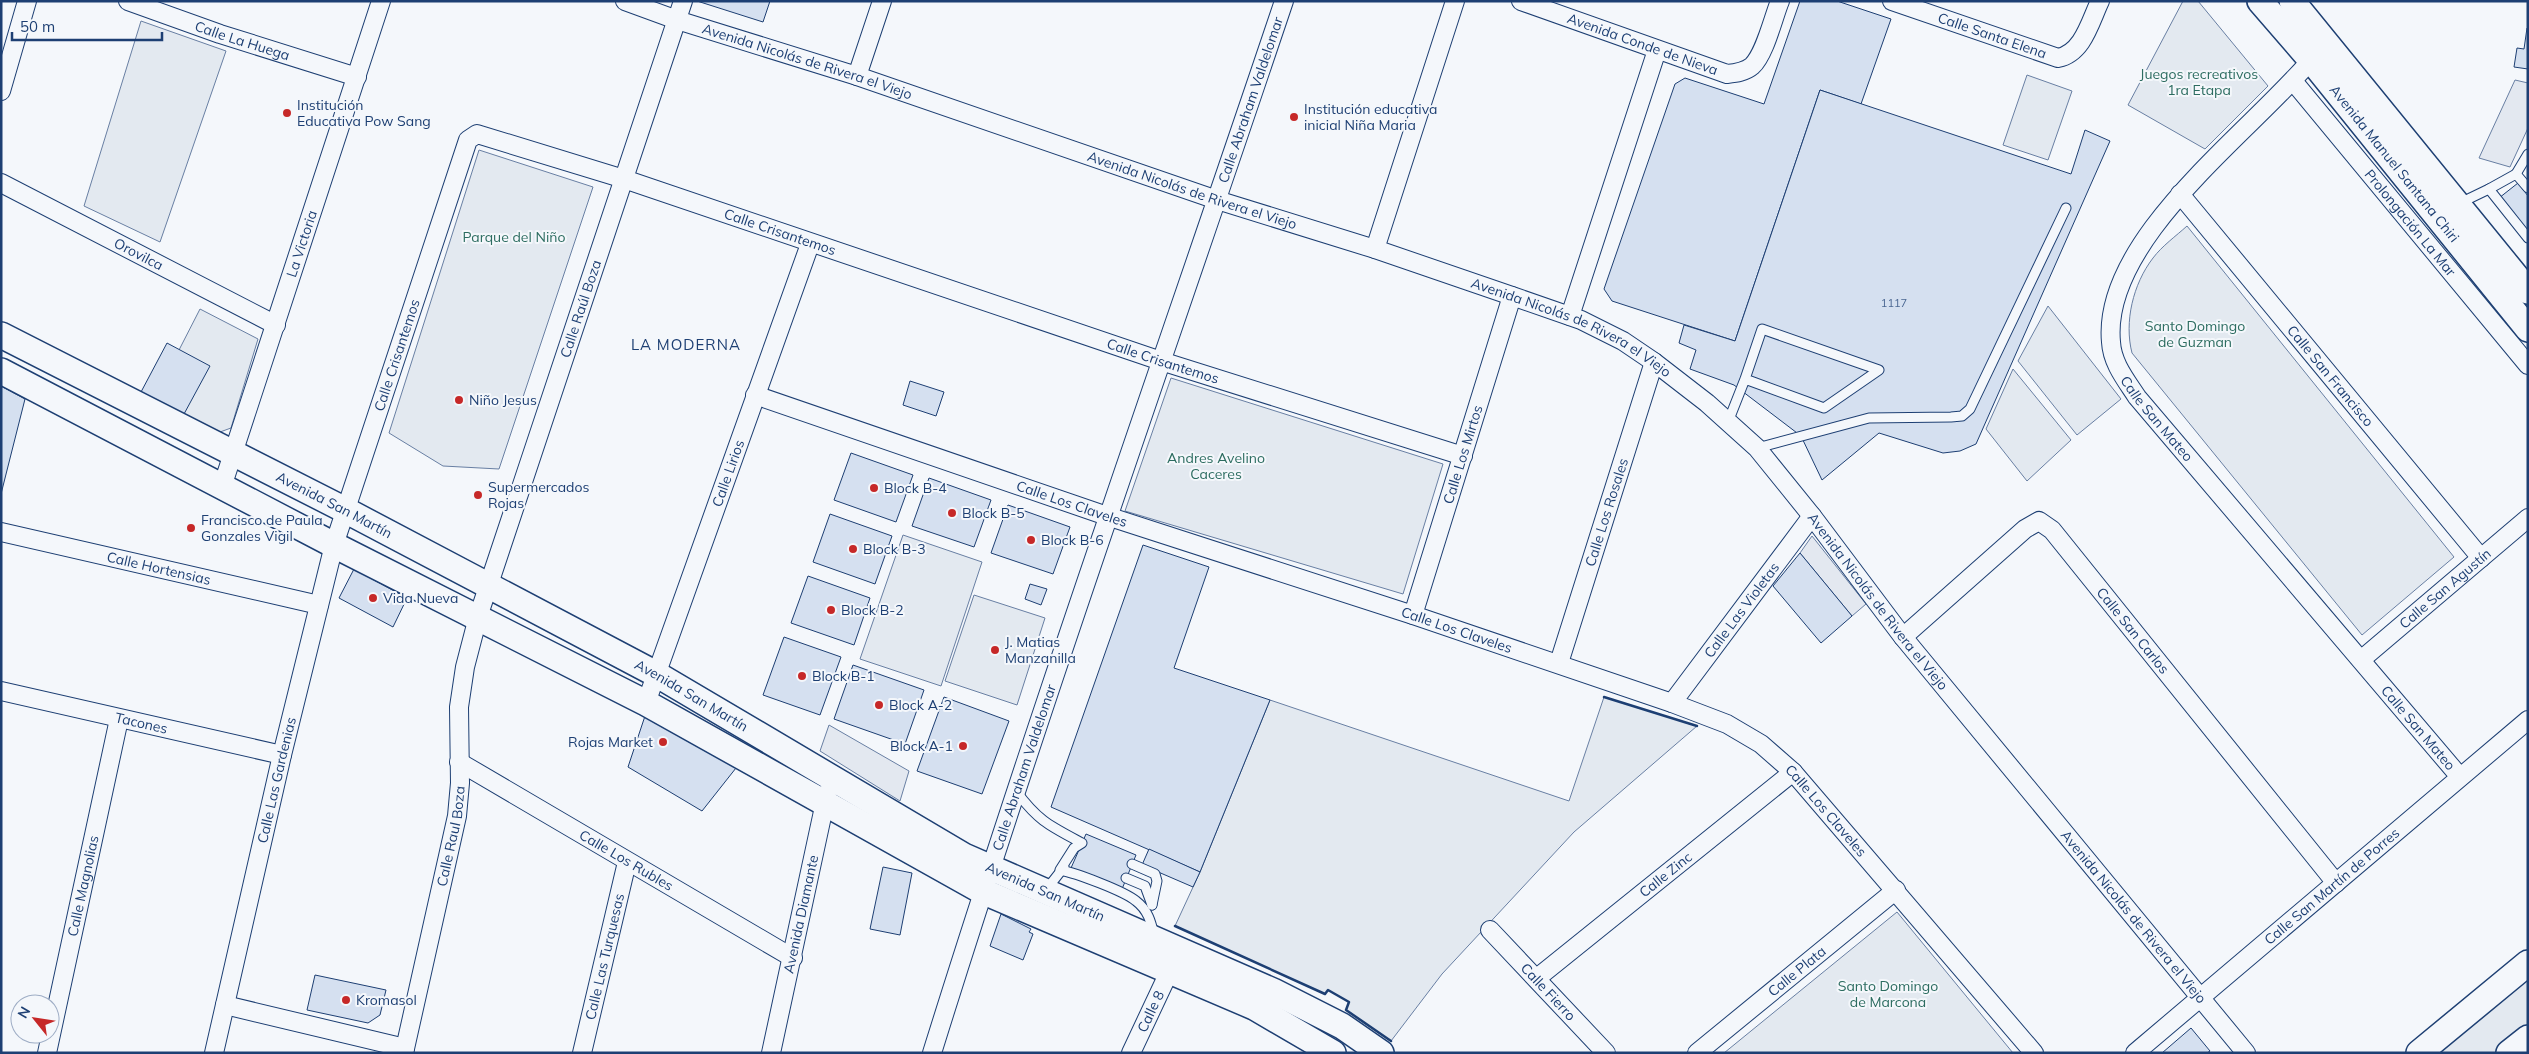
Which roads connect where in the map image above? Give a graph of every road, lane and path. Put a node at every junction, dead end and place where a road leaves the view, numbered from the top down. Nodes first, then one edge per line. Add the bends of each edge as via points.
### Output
1 (27, 1) edge
2 (128, 1) edge
3 (381, 1) edge
4 (626, 1) edge
5 (683, 1) edge
6 (882, 1) edge
7 (1284, 1) edge
8 (1455, 1) edge
9 (1521, 1) edge
10 (1780, 1) edge
11 (1892, 1) edge
12 (2100, 1) edge
13 (2260, 1) edge
14 (2292, 1) edge
15 (676, 20) junction
16 (1658, 50) junction
17 (2318, 51) junction
18 (857, 76) junction
19 (357, 77) junction
20 (2293, 81) junction
21 (1, 90) edge
22 (2528, 154) edge
23 (2516, 174) junction
24 (624, 179) junction
25 (1, 183) edge
26 (2528, 188) edge
27 (2489, 189) junction
28 (2180, 194) junction
29 (1217, 200) junction
30 (2457, 204) junction
31 (2066, 208) dead end
32 (2528, 238) edge
33 (810, 244) junction
34 (1375, 249) junction
35 (2528, 290) edge
36 (1512, 296) junction
37 (1570, 316) junction
38 (276, 325) junction
39 (2528, 329) edge
40 (1, 335) edge
41 (1161, 361) junction
42 (1654, 362) junction
43 (2528, 365) edge
44 (1, 371) edge
45 (1745, 379) junction
46 (755, 395) junction
47 (1728, 422) junction
48 (1757, 448) junction
49 (234, 455) junction
50 (1463, 456) junction
51 (222, 487) junction
52 (347, 511) junction
53 (1106, 516) junction
54 (1812, 516) junction
55 (2528, 518) edge
56 (1, 532) edge
57 (334, 545) junction
58 (2481, 558) junction
59 (488, 587) junction
60 (318, 605) junction
61 (1413, 615) junction
62 (478, 617) junction
63 (1902, 637) junction
64 (2362, 659) junction
65 (1558, 663) junction
66 (656, 674) junction
67 (1, 691) edge
68 (646, 703) junction
69 (1672, 703) junction
70 (119, 718) junction
71 (2528, 720) edge
72 (282, 756) junction
73 (459, 762) junction
74 (1793, 772) junction
75 (830, 776) junction
76 (2460, 777) junction
77 (1016, 791) junction
78 (825, 803) junction
79 (1076, 858) dead end
80 (627, 862) junction
81 (1132, 864) dead end
82 (1060, 870) junction
83 (1126, 878) dead end
84 (986, 879) junction
85 (2336, 883) junction
86 (1896, 890) junction
87 (1045, 891) junction
88 (1152, 905) junction
89 (1152, 928) junction
90 (1490, 930) dead end
91 (793, 958) junction
92 (2528, 963) edge
93 (1170, 970) junction
94 (1537, 978) junction
95 (2200, 997) junction
96 (225, 1005) junction
97 (2528, 1038) edge
98 (404, 1051) edge
99 (47, 1053) edge
100 (214, 1053) edge
101 (582, 1053) edge
102 (771, 1053) edge
103 (932, 1053) edge
104 (1131, 1053) edge
105 (1333, 1053) edge
106 (1381, 1053) edge
107 (1606, 1053) edge
108 (1697, 1053) edge
109 (2034, 1053) edge
110 (2135, 1053) edge
111 (2246, 1053) edge
112 (2419, 1053) edge
113 (2509, 1053) edge

1 - 21 street
2 - 19 street, Calle La Huega
3 - 19 street, La Victoria
4 - 15 street, Avenida Nicolás de Rivera el Viejo
5 - 15 street, Calle Raúl Boza
6 - 18 street
7 - 29 street, Calle Abraham Valdelomar
8 - 34 street
9 - 16 street, Avenida Conde de Nieva
10 - 16 street, Avenida Conde de Nieva via 1759,57 1744,71 1718,72
11 - 12 street, Calle Santa Elena via 2050,57 2066,56 2078,47
13 - 17 main road, Avenida Manuel Santana Chiri
14 - 17 main road, Avenida Manuel Santana Chiri
15 - 18 street, Avenida Nicolás de Rivera el Viejo
15 - 24 street, Calle Raúl Boza
16 - 37 street
17 - 20 street, Calle San Mateo
17 - 30 main road, Avenida Manuel Santana Chiri
17 - 39 main road, Avenida Manuel Santana Chiri
18 - 29 street, Avenida Nicolás de Rivera el Viejo
19 - 38 street, La Victoria
20 - 28 street, Calle San Mateo
20 - 43 street, Prolongación La Mar
22 - 23 lane
23 - 26 lane
23 - 27 lane
24 - 33 street, Calle Crisantemos
24 - 52 street, Calle Crisantemos via 477,134 468,140
24 - 59 street, Calle Raúl Boza
25 - 38 street, Orovilca
27 - 30 lane
27 - 32 lane
28 - 58 street, Calle San Francisco
28 - 64 street, Calle San Mateo via 2152,230 2120,284 2111,322 2114,359 2137,397
29 - 34 street, Avenida Nicolás de Rivera el Viejo
29 - 41 street, Calle Abraham Valdelomar
30 - 35 main road, Avenida Manuel Santana Chiri
31 - 48 lane via 1970,409 1962,416 1868,418
33 - 41 street, Calle Crisantemos
33 - 46 street, Calle Lirios
34 - 36 street, Avenida Nicolás de Rivera el Viejo
36 - 37 street, Avenida Nicolás de Rivera el Viejo
36 - 50 street, Calle Los Mirtos
37 - 42 street, Avenida Nicolás de Rivera el Viejo via 1623,341
38 - 49 street, La Victoria
40 - 49 main road, Avenida San Martín
41 - 50 street, Calle Crisantemos
41 - 53 street, Calle Abraham Valdelomar
42 - 47 street, Avenida Nicolás de Rivera el Viejo
42 - 65 street, Calle Los Rosales
44 - 51 main road, Avenida San Martín
45 - 45 lane via 1762,329 1879,370 1824,408
45 - 47 lane
46 - 53 street, Calle Los Claveles
46 - 66 street, Calle Lirios
47 - 48 street, Avenida Nicolás de Rivera el Viejo
48 - 54 street, Avenida Nicolás de Rivera el Viejo
49 - 51 street, La Victoria
49 - 52 main road, Avenida San Martín
50 - 61 street, Calle Los Mirtos
51 - 57 main road, Avenida San Martín
52 - 57 street, Calle Las Gardenias
52 - 59 main road, Avenida San Martín
53 - 61 street, Calle Los Claveles
53 - 77 street, Calle Abraham Valdelomar
54 - 63 street, Avenida Nicolás de Rivera el Viejo
54 - 69 street, Calle Las Violetas
55 - 58 street, Calle San Agustín
56 - 60 street, Calle Hortensias
57 - 60 street, Calle Las Gardenias
57 - 62 main road, Avenida San Martín
58 - 64 street, Calle San Agustín
59 - 62 street, Calle Raúl Boza
59 - 66 main road, Avenida San Martín
60 - 72 street, Calle Las Gardenias
61 - 65 street, Calle Los Claveles
62 - 68 main road, Avenida San Martín
62 - 73 street, Calle Raul Boza via 459,707
63 - 85 street, Calle San Carlos via 2025,529 2039,521 2052,530
63 - 95 street, Avenida Nicolás de Rivera el Viejo
64 - 76 street, Calle San Mateo
65 - 69 street, Calle Los Claveles
66 - 68 street, Calle Lirios
66 - 75 main road, Avenida San Martín
67 - 70 street, Tacones
68 - 78 main road, Avenida San Martín
69 - 74 street, Calle Los Claveles via 1727,724 1761,744
70 - 72 street, Tacones
70 - 99 street, Calle Magnolias
71 - 76 street, Calle San Martín de Porres
72 - 96 street, Calle Las Gardenias
73 - 80 street, Calle Los Rubles
73 - 98 street, Calle Raul Boza via 457,816
74 - 86 street, Calle Los Claveles
74 - 94 street, Calle Zinc
75 - 78 street, Avenida Diamante
75 - 84 main road, Avenida San Martín via 964,856
76 - 85 street, Calle San Martín de Porres
77 - 82 lane via 1032,813 1051,827 1082,842 1074,848
77 - 84 street, Calle Abraham Valdelomar
78 - 84 main road, Avenida San Martín
78 - 91 street, Avenida Diamante
79 - 82 lane
80 - 91 street, Calle Los Rubles
80 - 101 street, Calle Las Turquesas
81 - 88 lane via 1155,874
82 - 87 lane
82 - 89 lane via 1075,873 1136,900
83 - 88 lane via 1145,886
84 - 87 main road, Avenida San Martín
84 - 93 main road, Avenida San Martín
84 - 103 street, Calle Abraham Valdelomar
85 - 95 street, Calle San Martín de Porres
86 - 108 street, Calle Plata
86 - 109 street, Calle Los Claveles
87 - 89 main road, Avenida San Martín
88 - 89 lane
89 - 106 main road, Avenida San Martín via 1342,1026
90 - 94 street, Calle Fierro
91 - 102 street, Avenida Diamante
92 - 112 main road
93 - 104 street, Calle 8
93 - 105 main road, Avenida San Martín via 1254,1007
94 - 107 street, Calle Fierro
95 - 110 street, Calle San Martín de Porres
95 - 111 street, Avenida Nicolás de Rivera el Viejo
96 - 98 street
96 - 100 street, Calle Las Gardenias
97 - 113 main road

